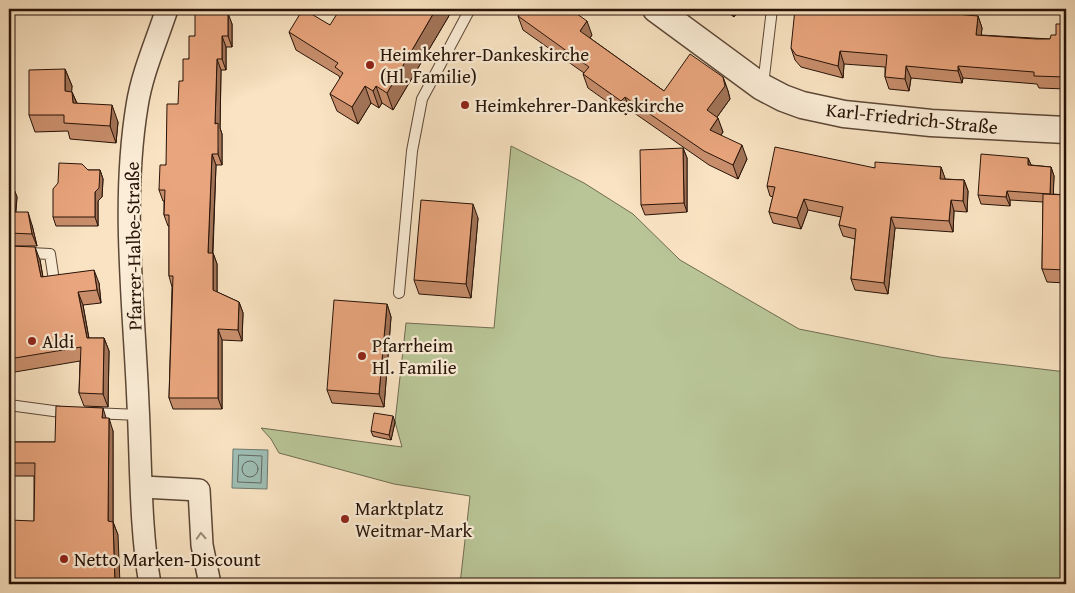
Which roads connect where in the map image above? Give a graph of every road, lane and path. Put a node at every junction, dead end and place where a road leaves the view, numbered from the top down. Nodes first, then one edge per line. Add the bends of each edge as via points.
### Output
1 (168, 9) edge
2 (470, 9) edge
3 (656, 9) edge
4 (772, 9) edge
5 (762, 87) junction
6 (1066, 130) edge
7 (9, 252) edge
8 (53, 274) edge
9 (399, 293) dead end
10 (9, 405) edge
11 (139, 415) junction
12 (142, 487) junction
13 (150, 584) edge
14 (210, 584) edge

1 - 11 street, Pfarrer-Halbe-Straße via 137,104 131,156 130,209
2 - 9 lane via 422,99 412,151
3 - 5 street, Karl-Friedrich-Straße
4 - 5 lane
5 - 6 street, Karl-Friedrich-Straße via 802,105 844,114 931,123
7 - 8 lane via 50,254
10 - 11 lane via 60,412
11 - 12 street, Pfarrer-Halbe-Straße
12 - 13 street, Pfarrer-Halbe-Straße
14 -> 12 street via 202,545 199,490

